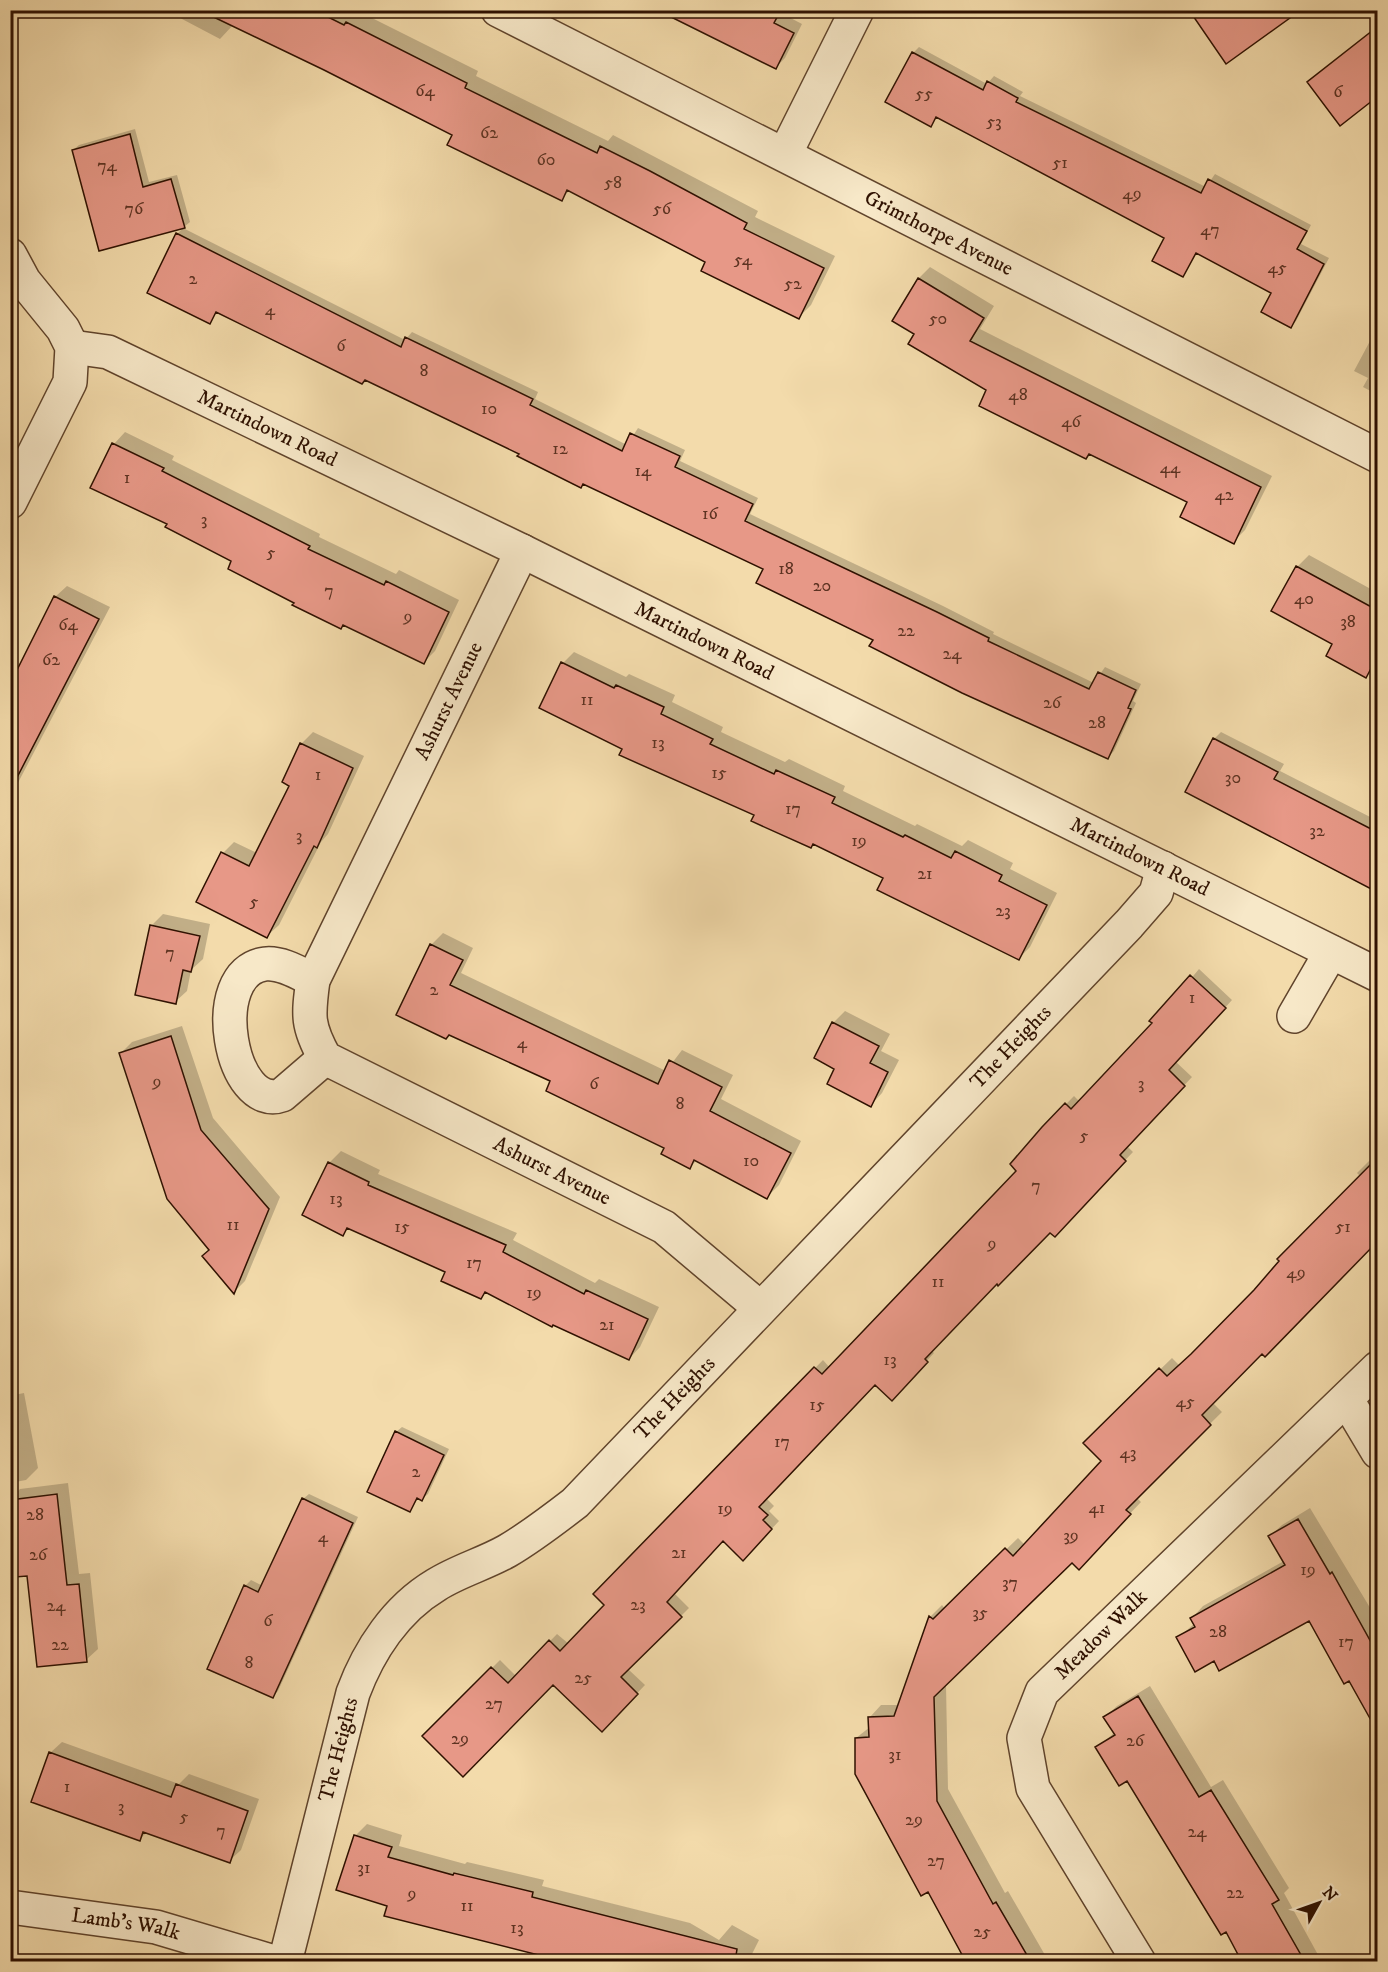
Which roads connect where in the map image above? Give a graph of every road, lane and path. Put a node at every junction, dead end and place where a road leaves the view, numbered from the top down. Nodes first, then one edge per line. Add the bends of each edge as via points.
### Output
1 (498, 10) edge
2 (857, 10) edge
3 (785, 154) junction
4 (10, 255) edge
5 (72, 347) junction
6 (1377, 456) edge
7 (10, 502) edge
8 (522, 551) junction
9 (1163, 868) junction
10 (1331, 952) junction
11 (1377, 975) edge
12 (313, 980) junction
13 (1294, 1016) dead end
14 (325, 1058) junction
15 (760, 1308) junction
16 (1377, 1368) edge
17 (1347, 1400) junction
18 (1377, 1452) edge
19 (10, 1907) edge
20 (274, 1962) edge
21 (285, 1962) edge
22 (1139, 1962) edge

1 - 3 street, Grimthorpe Avenue
2 - 3 street
3 - 6 street, Grimthorpe Avenue
4 - 5 street
5 - 7 street via 70,382
5 - 8 street, Martindown Road via 108,352
8 - 9 street, Martindown Road
8 - 12 street, Ashurst Avenue
9 - 10 street, Martindown Road
9 - 15 street, The Heights via 1156,893 1129,924
10 - 11 street, Martindown Road
10 - 13 street
12 - 14 street, Ashurst Avenue via 310,1023
12 - 14 street via 290,969 266,964 247,971 237,984 230,1008 233,1048 244,1078 264,1097 282,1095
14 - 15 street, Ashurst Avenue via 664,1227
15 - 21 street, The Heights via 575,1503 504,1552 435,1585 385,1632 366,1660 353,1693
16 - 17 street, Meadow Walk
17 - 18 street
17 - 22 street, Meadow Walk via 1042,1692 1024,1738 1033,1788
19 - 20 street, Lamb's Walk via 156,1927

